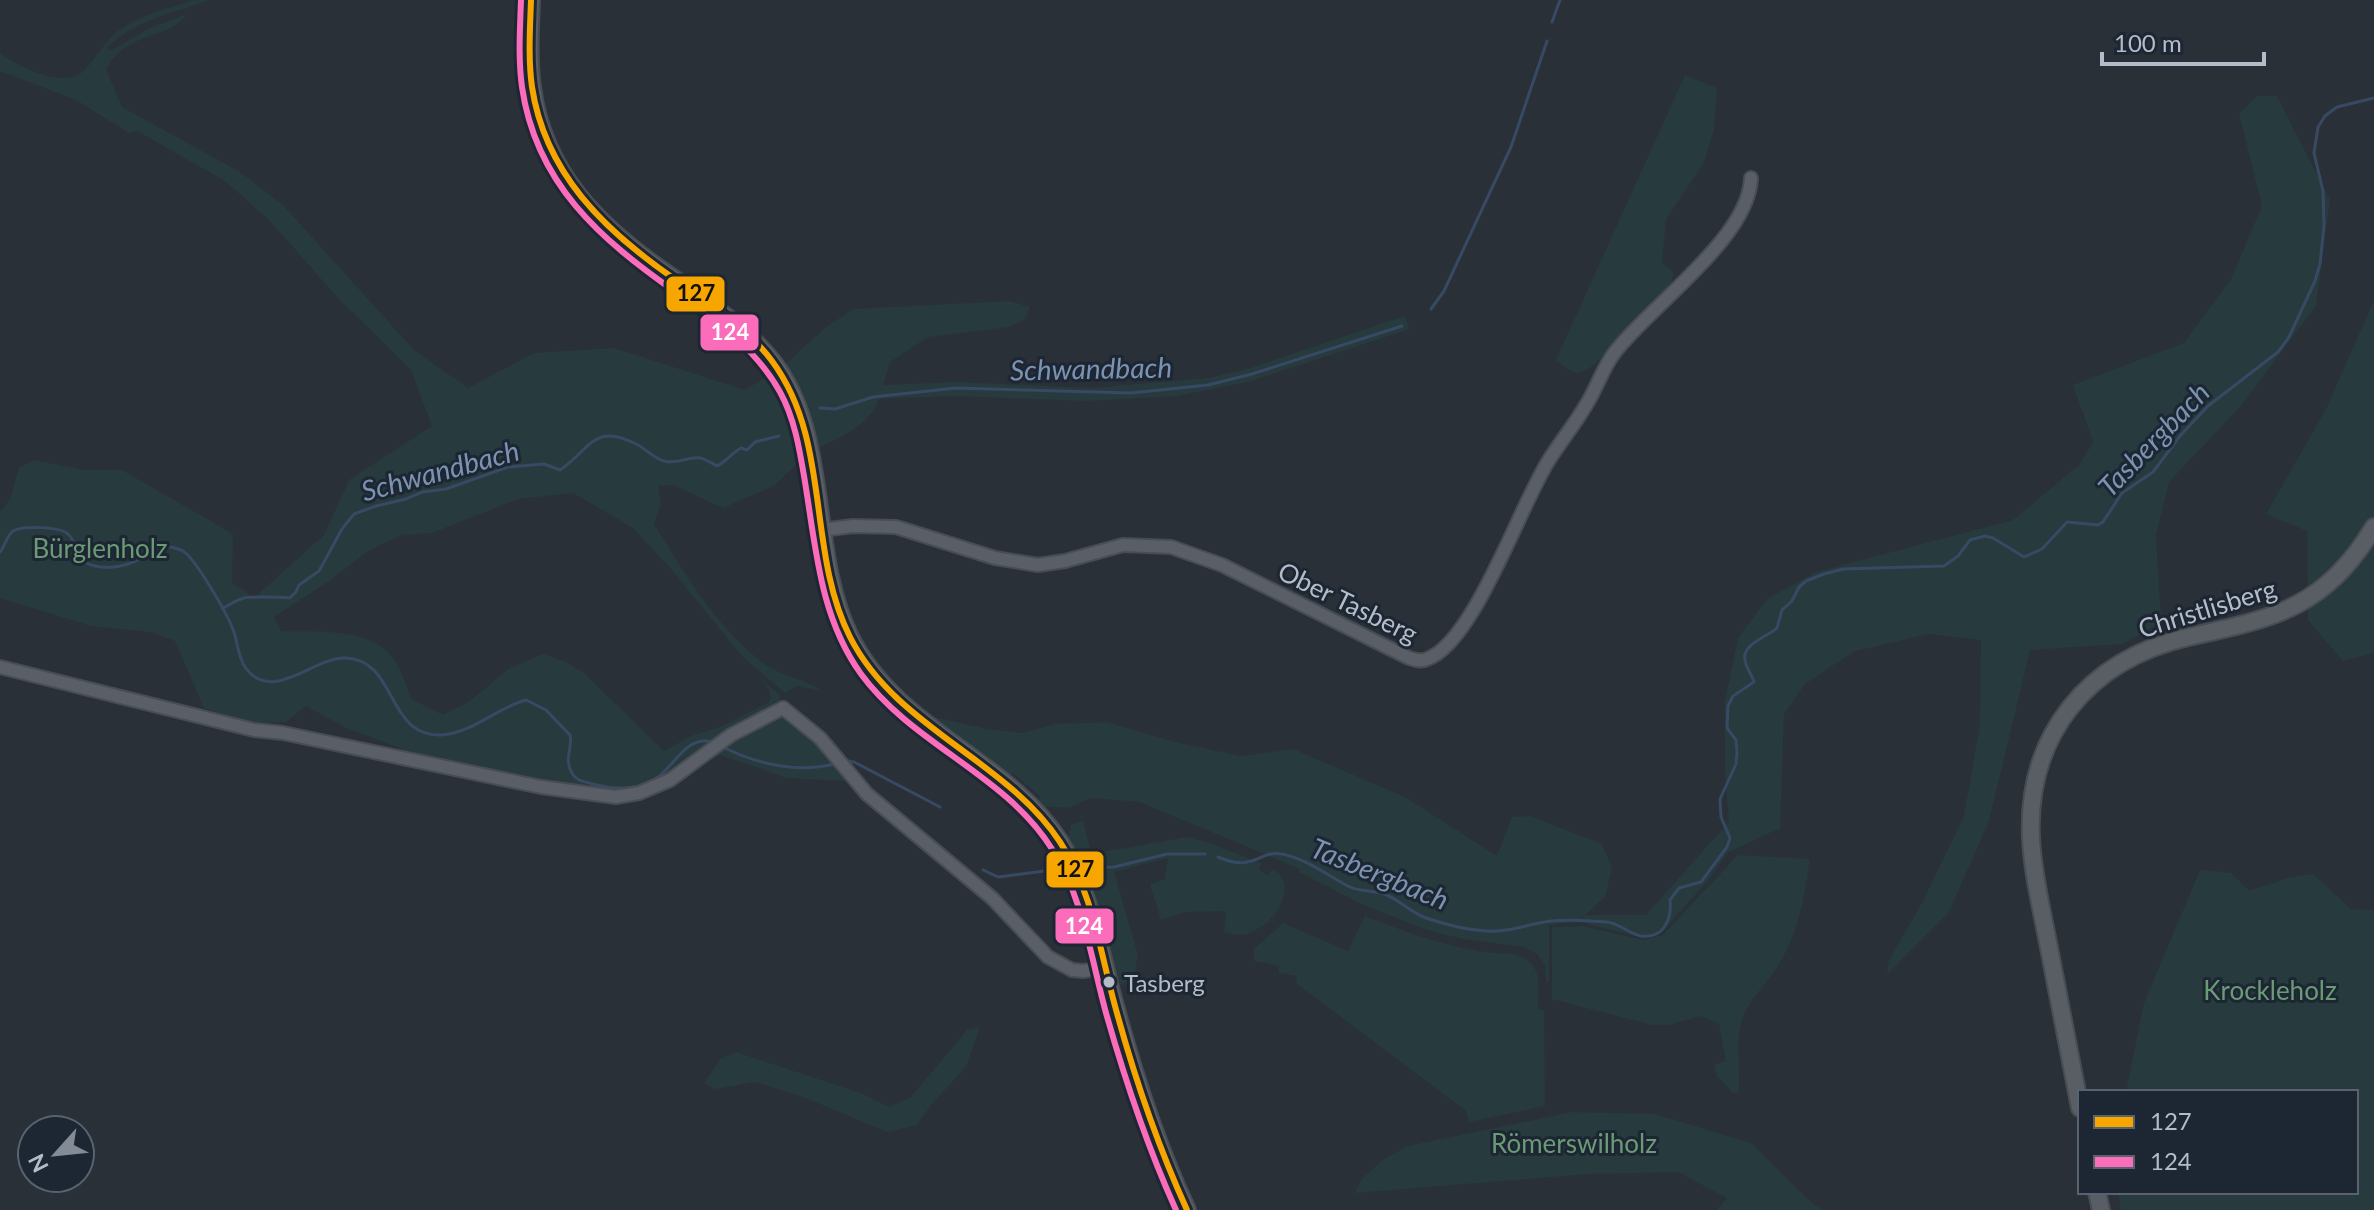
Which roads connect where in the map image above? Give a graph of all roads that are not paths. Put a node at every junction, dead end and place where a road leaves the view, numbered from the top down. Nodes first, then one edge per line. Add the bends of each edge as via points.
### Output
1 (531, 0) edge
2 (1751, 178) dead end
3 (2374, 527) edge
4 (822, 530) junction
5 (0, 667) edge
6 (1104, 967) junction
7 (2078, 1097) edge
8 (1187, 1210) edge

1 - 4 main road via 532,88 555,161 607,228 735,323 773,362 794,401 810,452
2 - 4 street, Ober Tasberg via 1743,209 1722,238 1612,356 1540,474 1473,613 1430,659 1409,658 1222,565 1171,547 1123,545 1065,561 1026,564 896,527
3 - 7 main road, Christlisberg via 2335,576 2298,605 2127,659 2082,692 2054,730 2034,794 2031,840
4 - 6 main road via 831,584 865,661 896,699 1017,794 1049,827 1079,882
5 - 6 street via 254,730 616,797 670,780 784,703 867,794 992,898 1048,957 1072,970
6 - 8 main road via 1149,1121

